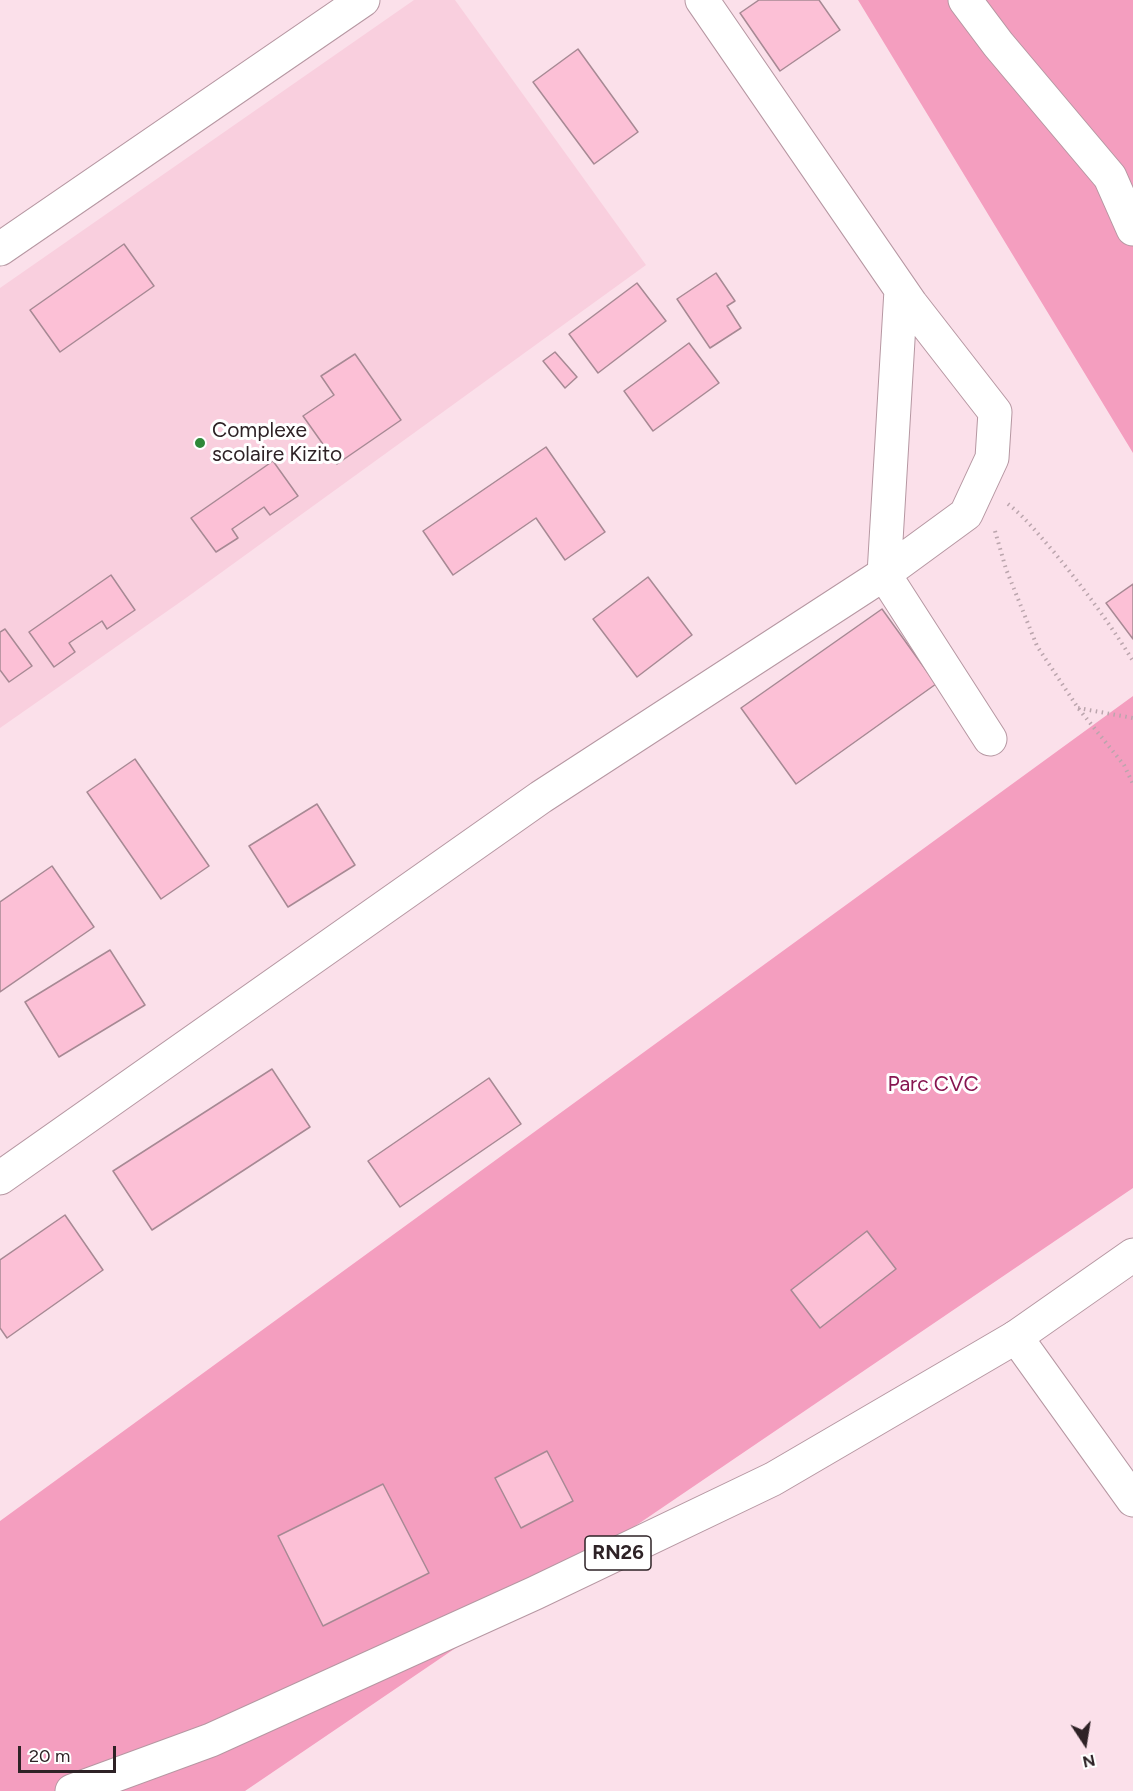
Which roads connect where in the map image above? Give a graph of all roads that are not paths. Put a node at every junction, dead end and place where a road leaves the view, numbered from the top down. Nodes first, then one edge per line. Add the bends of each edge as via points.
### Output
1 (363, 0) edge
2 (702, 0) edge
3 (965, 0) edge
4 (1133, 229) edge
5 (0, 249) edge
6 (902, 290) junction
7 (884, 574) junction
8 (990, 739) dead end
9 (0, 1178) edge
10 (1133, 1255) edge
11 (1016, 1337) junction
12 (1133, 1500) edge
13 (72, 1791) edge

1 - 5 street
2 - 6 street
3 - 4 street via 1110,177
6 - 7 street
6 - 7 street via 995,412 992,458 966,514
7 - 8 street
7 - 9 street via 541,797
10 - 11 street, RN26
11 - 12 street
11 - 13 street, RN26 via 773,1479 211,1740

